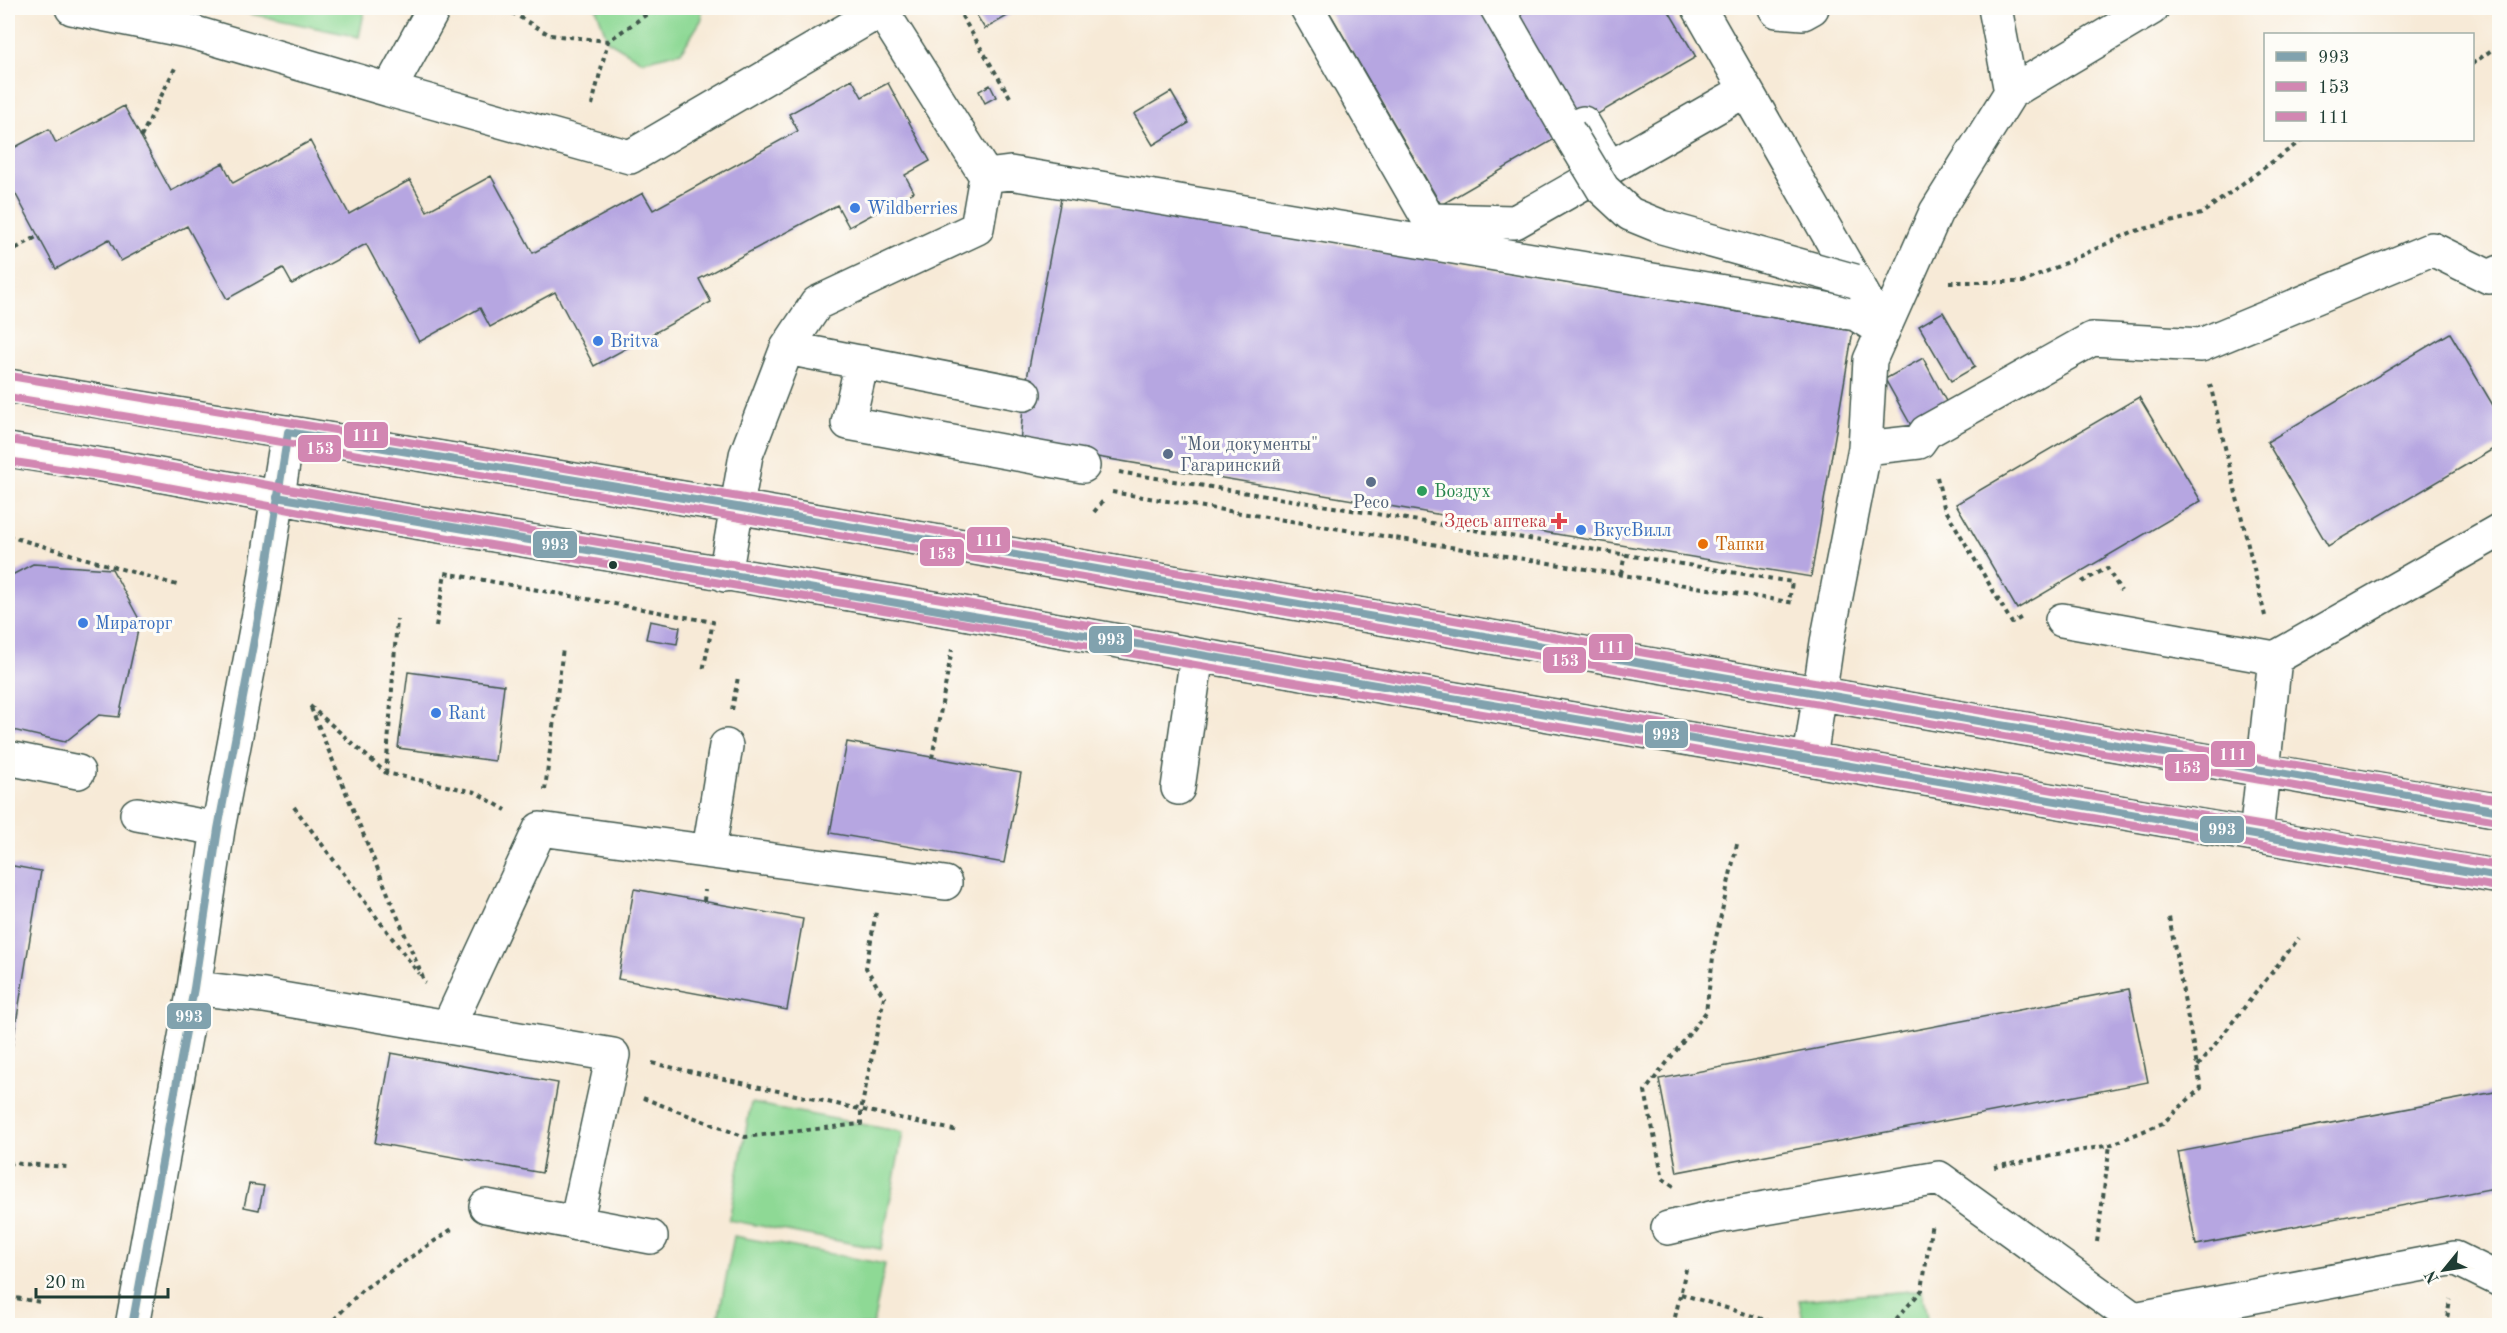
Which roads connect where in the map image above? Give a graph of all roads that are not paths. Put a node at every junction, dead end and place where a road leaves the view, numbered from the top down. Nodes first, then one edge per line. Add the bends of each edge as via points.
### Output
1 (72, 8) edge
2 (434, 8) edge
3 (1307, 8) edge
4 (1497, 8) edge
5 (1699, 8) edge
6 (1775, 8) edge
7 (1812, 8) edge
8 (1995, 8) edge
9 (2152, 8) edge
10 (881, 9) edge
11 (389, 90) junction
12 (1746, 90) junction
13 (2011, 92) junction
14 (1576, 127) junction
15 (1609, 167) junction
16 (986, 176) junction
17 (2499, 272) edge
18 (1855, 281) junction
19 (1883, 332) junction
20 (787, 348) junction
21 (862, 362) junction
22 (8, 386) edge
23 (1024, 394) dead end
24 (288, 432) junction
25 (1864, 448) junction
26 (8, 450) edge
27 (1083, 466) road end
28 (277, 497) junction
29 (737, 507) junction
30 (2499, 530) edge
31 (725, 575) junction
32 (2046, 616) road end
33 (1197, 655) junction
34 (2275, 658) junction
35 (1820, 694) junction
36 (726, 746) dead end
37 (8, 758) edge
38 (1810, 759) junction
39 (2263, 770) junction
40 (78, 772) dead end
41 (1178, 788) dead end
42 (2499, 811) edge
43 (137, 814) dead end
44 (218, 829) junction
45 (2256, 836) junction
46 (709, 850) junction
47 (2499, 877) edge
48 (945, 883) dead end
49 (194, 988) junction
50 (448, 1027) junction
51 (486, 1206) road end
52 (576, 1224) junction
53 (1682, 1224) road end
54 (651, 1237) dead end
55 (2499, 1280) edge
56 (132, 1326) edge

1 - 11 street via 192,32
2 - 11 street
3 - 15 street via 1429,220 1515,222
4 - 14 street
5 - 12 street
6 - 7 street via 1803,13
8 - 13 street
9 - 13 street
10 - 11 street via 630,156
10 - 16 street
12 - 15 street
12 - 18 street
13 - 19 street via 1936,212
14 - 15 street
14 - 18 street, bridge via 1603,189 1630,214 1662,227
16 - 19 street via 1010,173 1856,314
16 - 20 street via 977,228 817,303
17 - 25 street via 2489,277 2432,249 2201,345 2092,339 1926,432 1919,442
18 - 19 street
19 - 25 street via 1870,360
20 - 21 street
20 - 29 street via 746,455
21 - 23 street
21 - 27 street via 848,423
22 - 24 street
24 - 28 street
24 - 29 street
25 - 35 street
26 - 28 street
28 - 31 street
28 - 44 street
29 - 31 street
29 - 35 street
30 - 34 street
31 - 33 street
32 - 34 street
33 - 38 street
33 - 41 street
34 - 39 street
35 - 38 street
35 - 39 street
36 - 46 street
37 - 40 street
38 - 45 street
39 - 42 street
39 - 45 street
43 - 44 street
44 - 49 street
45 - 47 street
46 - 48 street
46 - 50 street via 540,829
49 - 50 street
49 - 56 street
50 - 52 street via 610,1069
51 - 52 street
52 - 54 street
53 - 55 street via 1939,1178 2134,1319 2455,1258

